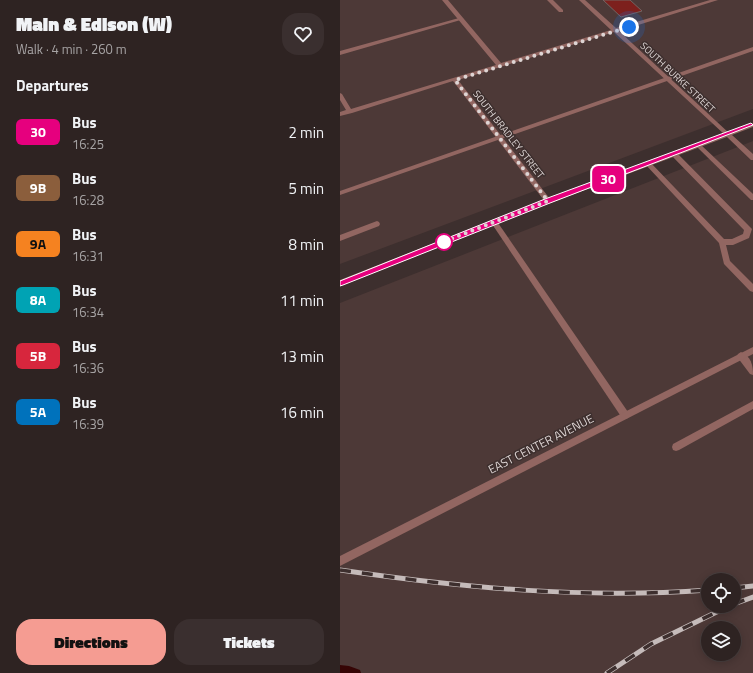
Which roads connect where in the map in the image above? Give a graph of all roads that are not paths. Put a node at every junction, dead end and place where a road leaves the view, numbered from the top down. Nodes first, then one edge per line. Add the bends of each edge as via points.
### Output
1 (445, 0) edge
2 (551, 0) edge
3 (582, 0) edge
4 (715, 0) edge
5 (561, 11) dead end
6 (461, 19) junction
7 (615, 31) junction
8 (753, 49) edge
9 (340, 53) edge
10 (500, 66) junction
11 (667, 78) junction
12 (455, 80) junction
13 (340, 95) edge
14 (350, 112) junction
15 (340, 114) edge
16 (753, 125) edge
17 (728, 134) junction
18 (498, 137) junction
19 (698, 145) junction
20 (674, 154) junction
21 (753, 158) edge
22 (648, 164) junction
23 (340, 193) edge
24 (753, 198) edge
25 (548, 201) junction
26 (494, 222) junction
27 (377, 224) dead end
28 (340, 238) edge
29 (722, 242) junction
30 (340, 283) edge
31 (753, 289) edge
32 (753, 350) edge
33 (740, 356) junction
34 (753, 371) edge
35 (753, 405) edge
36 (625, 415) junction
37 (676, 447) dead end
38 (340, 561) edge

1 - 6 street
2 - 5 street
3 - 7 street, SOUTH BURKE STREET
4 - 7 street
6 - 9 street
6 - 10 street
7 - 10 street
7 - 11 street, SOUTH BURKE STREET
8 - 11 street
10 - 12 street
11 - 17 street, SOUTH BURKE STREET
11 - 18 street
12 - 14 street
12 - 18 street, SOUTH BRADLEY STREET
13 - 14 street
14 - 15 street
16 - 17 street
17 - 19 street
17 - 21 street, SOUTH BURKE STREET
18 - 23 street
18 - 25 street, SOUTH BRADLEY STREET
19 - 20 street
19 - 24 street
20 - 22 street
20 - 29 street via 748,229 746,236 733,242
22 - 25 street
22 - 29 street
25 - 26 street
26 - 30 street
26 - 36 street
27 - 28 street
29 - 31 street via 727,262
32 - 33 street, EAST CENTER AVENUE
33 - 34 street
33 - 36 street, EAST CENTER AVENUE
35 - 37 street
36 - 38 street, EAST CENTER AVENUE

